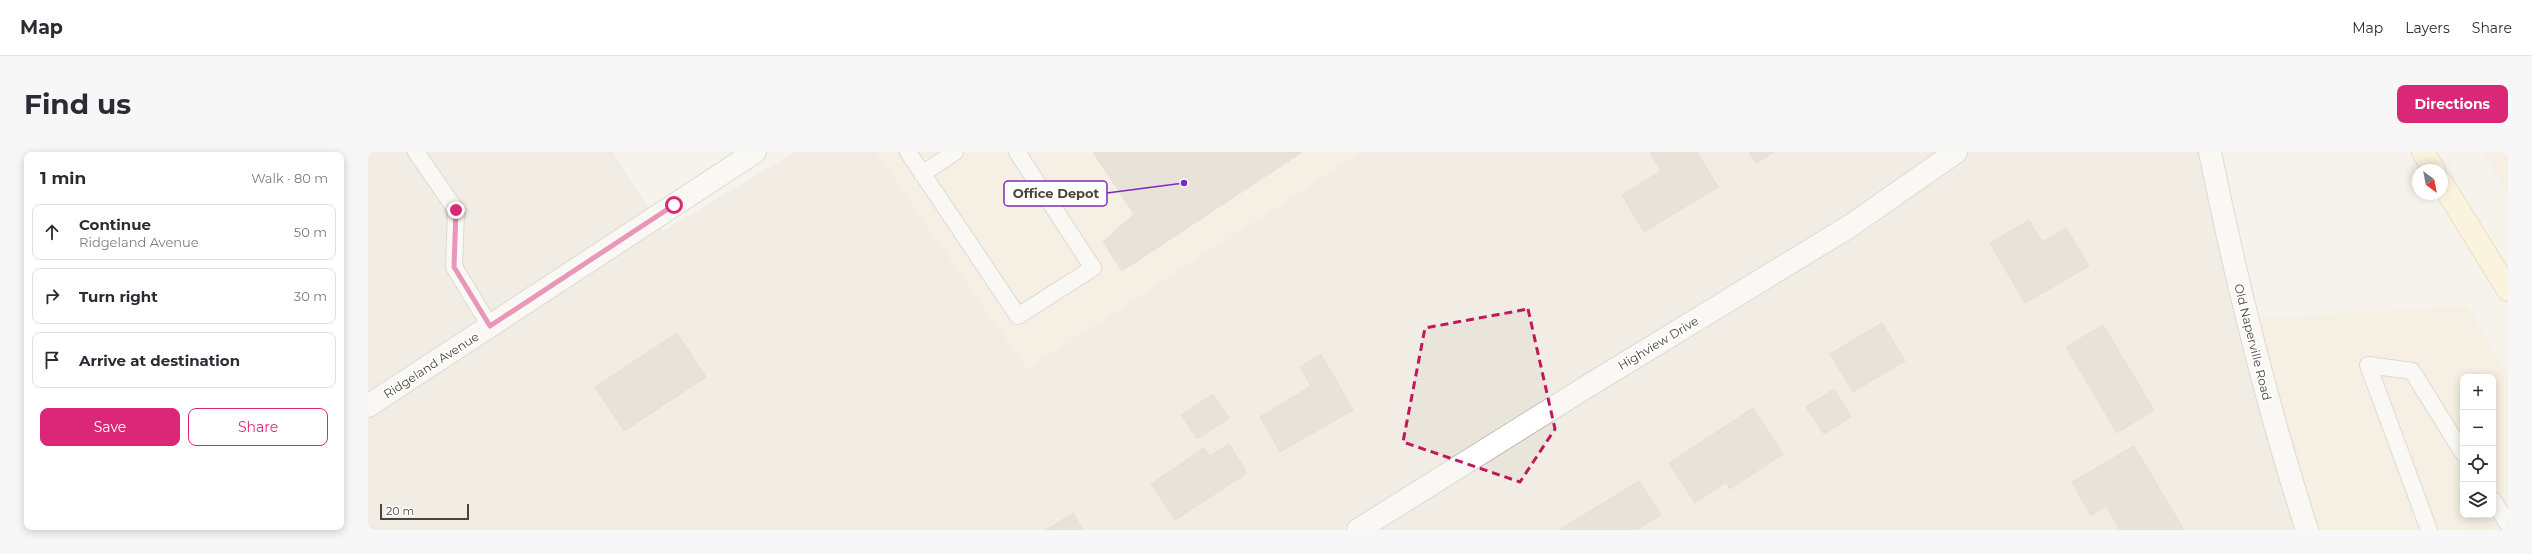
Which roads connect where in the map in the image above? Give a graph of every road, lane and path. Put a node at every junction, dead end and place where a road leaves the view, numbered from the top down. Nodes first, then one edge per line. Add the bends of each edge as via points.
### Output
1 (416, 152) edge
2 (755, 152) edge
3 (908, 152) edge
4 (955, 152) edge
5 (1017, 152) edge
6 (1956, 152) edge
7 (2210, 152) edge
8 (2423, 152) edge
9 (2430, 164) edge
10 (922, 174) junction
11 (2448, 193) edge
12 (2508, 290) edge
13 (490, 326) junction
14 (368, 406) edge
15 (2460, 448) edge
16 (2496, 505) edge
17 (2508, 524) edge
18 (1358, 530) edge
19 (2307, 530) edge
20 (2429, 530) edge

1 - 13 lane via 456,210 454,267
2 - 13 street, Ridgeland Avenue
3 - 10 lane
4 - 10 lane
5 - 10 lane via 1093,268 1018,316
6 - 18 street, Highview Drive via 1850,226
7 - 19 street, Old Naperville Road via 2234,266 2260,370
8 - 9 main road
11 - 12 main road
13 - 14 street, Ridgeland Avenue
15 - 20 lane via 2412,371 2368,365
16 - 17 lane

